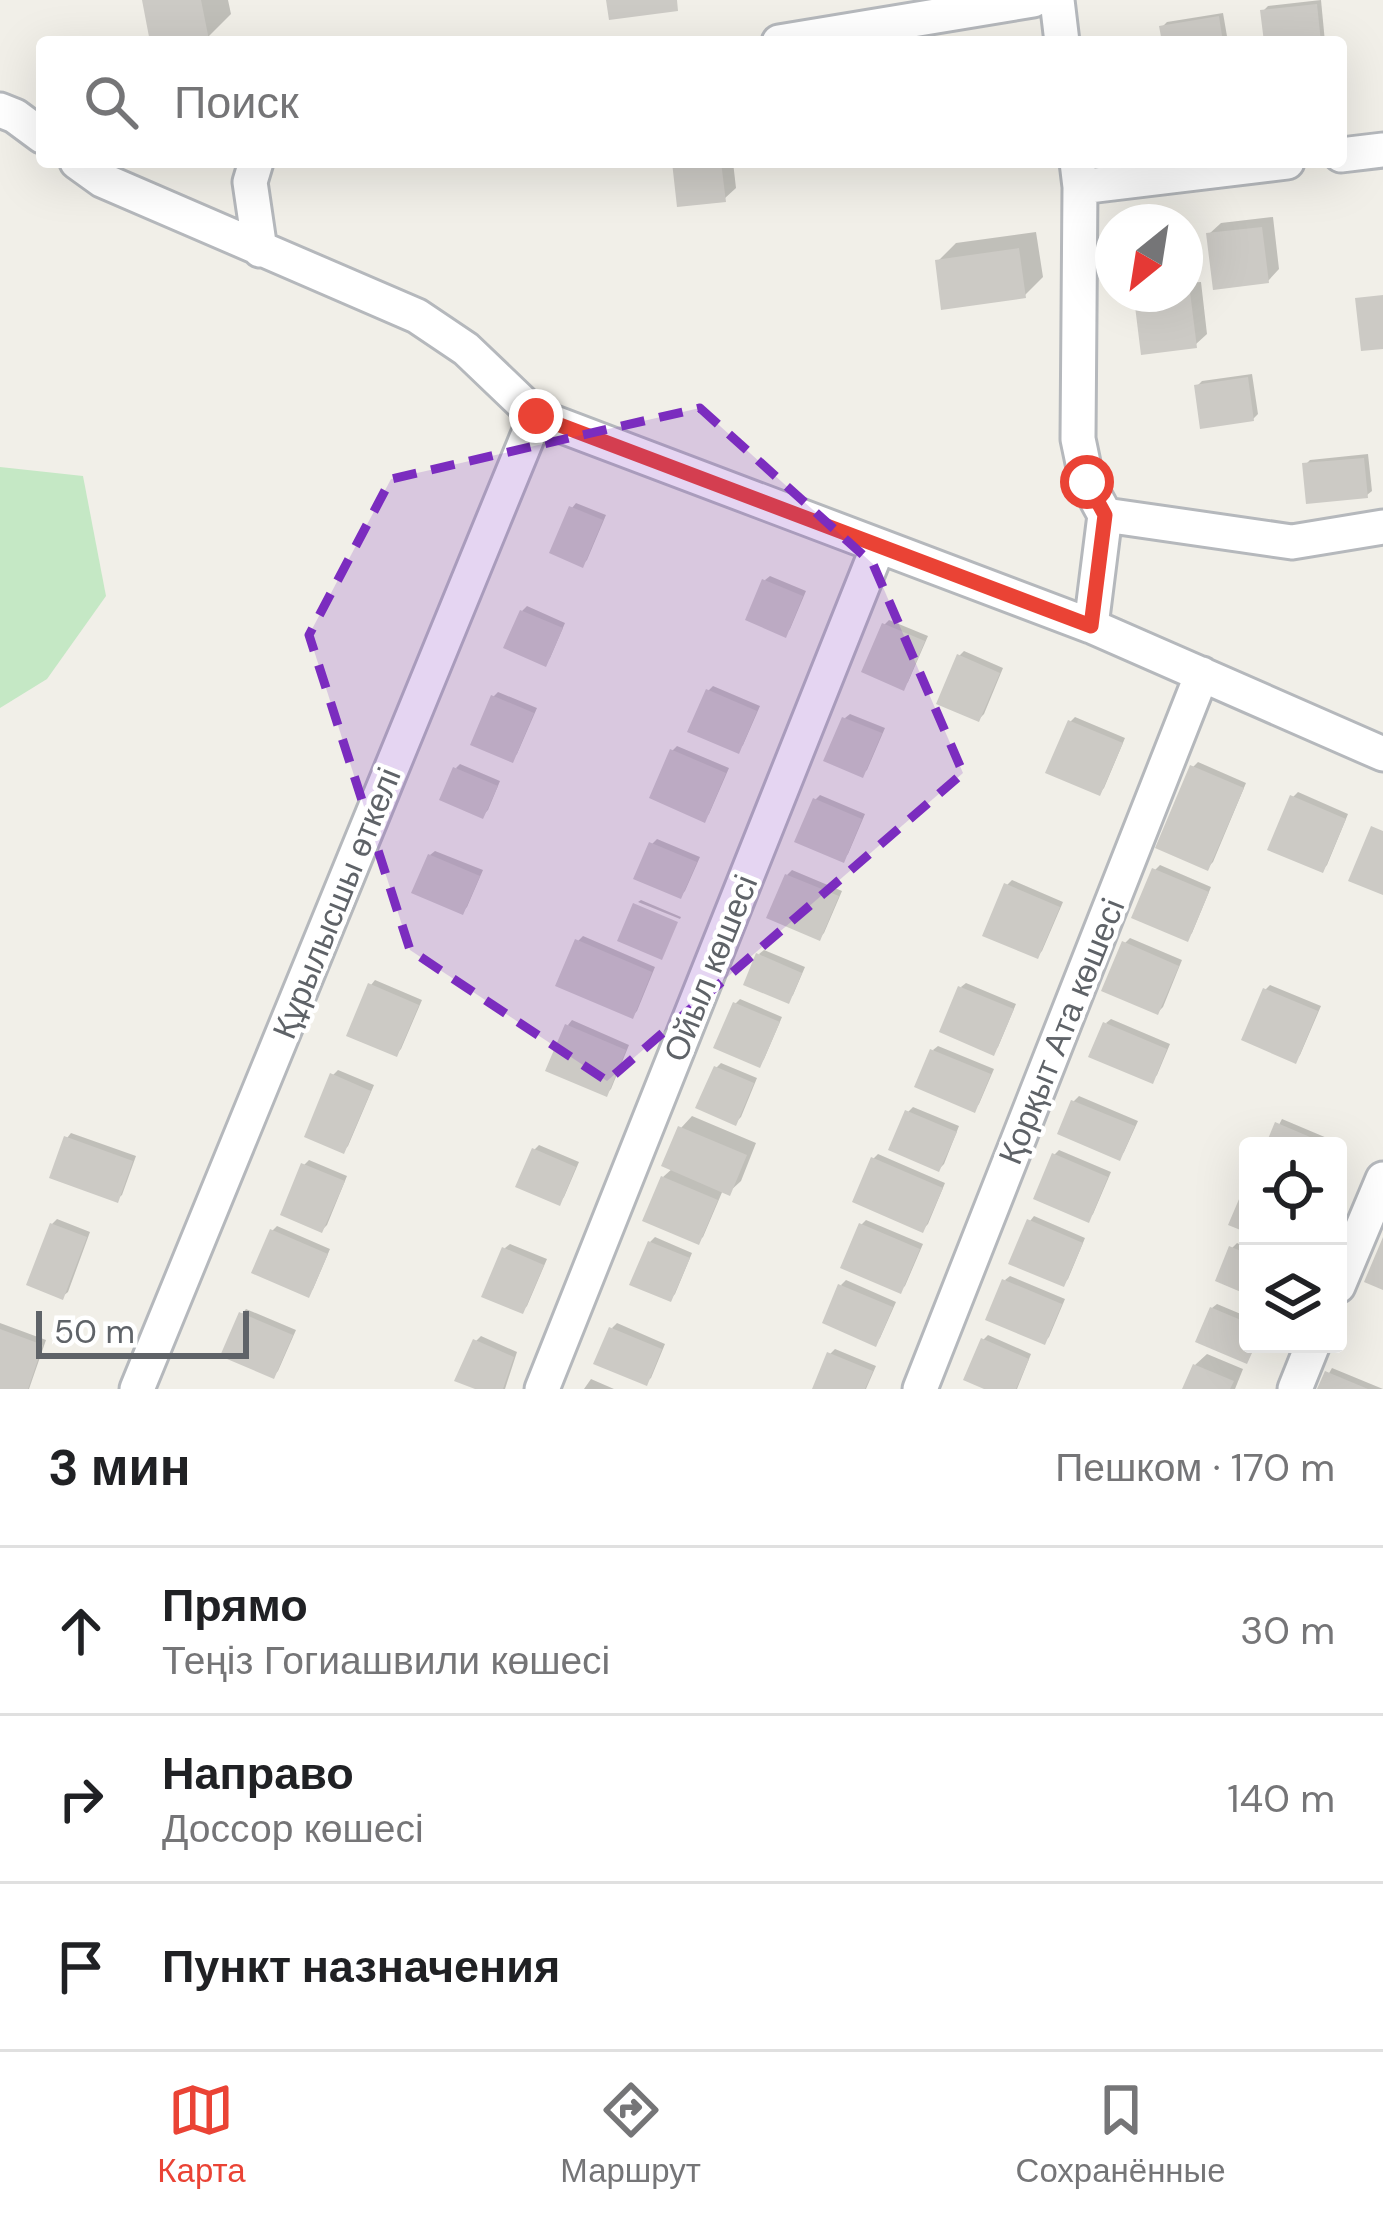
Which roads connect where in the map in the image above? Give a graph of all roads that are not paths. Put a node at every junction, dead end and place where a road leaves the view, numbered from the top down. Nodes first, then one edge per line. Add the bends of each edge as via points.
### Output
1 (1033, 0) edge
2 (1057, 0) edge
3 (815, 36) edge
4 (1061, 36) edge
5 (0, 110) edge
6 (36, 132) edge
7 (1383, 150) edge
8 (1347, 154) edge
9 (85, 168) edge
10 (254, 168) edge
11 (1182, 168) edge
12 (1078, 174) edge
13 (260, 250) junction
14 (536, 416) junction
15 (1105, 515) junction
16 (1383, 527) edge
17 (878, 547) junction
18 (1091, 626) junction
19 (1202, 674) junction
20 (1383, 754) edge
21 (1383, 1179) edge
22 (1347, 1265) edge
23 (1309, 1353) edge
24 (137, 1389) edge
25 (542, 1389) edge
26 (920, 1389) edge
27 (1294, 1389) edge

1 - 3 street
2 - 4 street
5 - 6 street
7 - 8 street
9 - 13 street
10 - 13 street
11 - 12 street
12 - 15 street via 1078,439
13 - 14 street via 417,316 466,349
14 - 17 street
14 - 24 street, Құрылысшы өткелі
15 - 16 street via 1292,542
15 - 18 street
17 - 18 street
17 - 25 street, Ойыл көшесі
18 - 19 street
19 - 20 street
19 - 26 street, Қорқыт Ата көшесi
21 - 22 street
23 - 27 street

